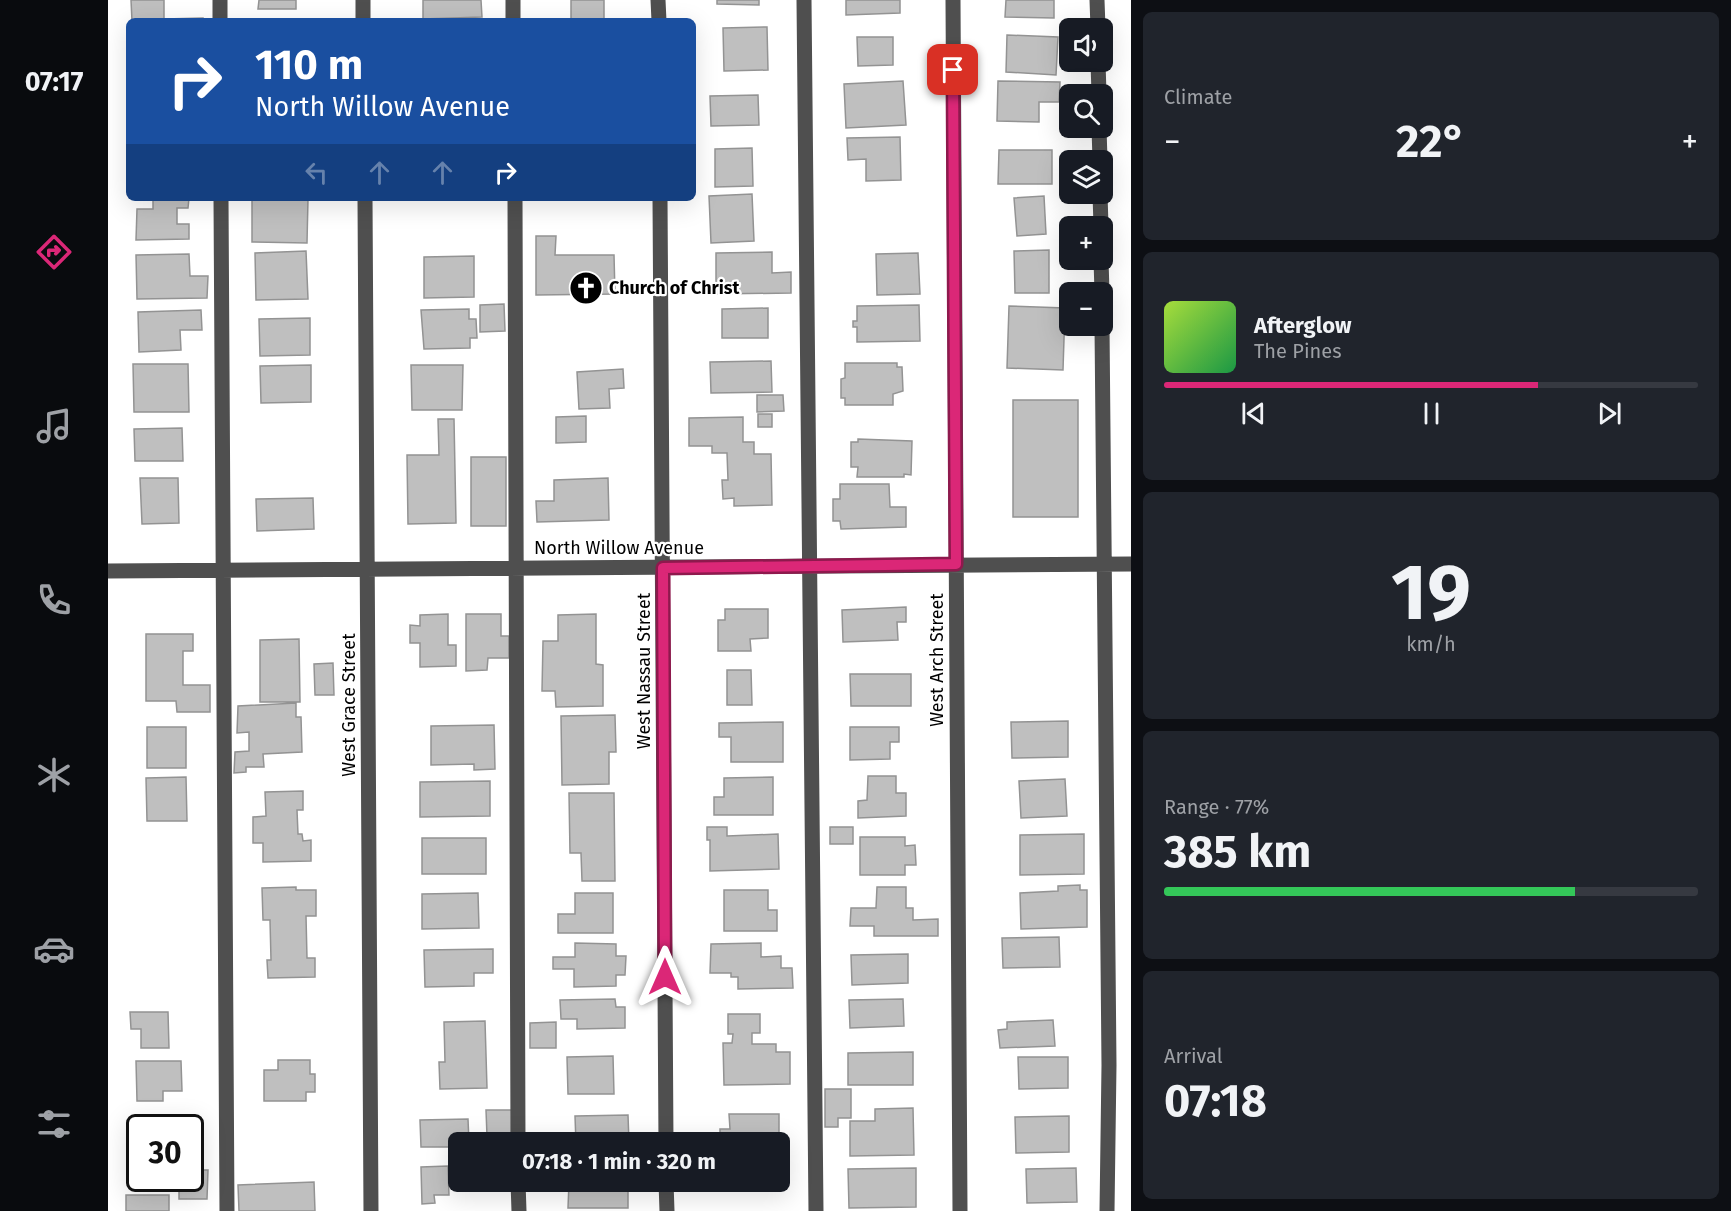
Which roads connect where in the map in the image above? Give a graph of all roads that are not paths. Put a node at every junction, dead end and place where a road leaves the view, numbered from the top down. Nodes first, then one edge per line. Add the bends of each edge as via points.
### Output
1 (220, 0) edge
2 (363, 0) edge
3 (513, 0) edge
4 (658, 0) edge
5 (804, 0) edge
6 (953, 0) edge
7 (1097, 0) edge
8 (220, 18) edge
9 (363, 18) edge
10 (513, 18) edge
11 (658, 18) edge
12 (1098, 18) edge
13 (221, 201) edge
14 (364, 201) edge
15 (515, 201) edge
16 (660, 201) edge
17 (1102, 336) edge
18 (956, 564) junction
19 (1131, 564) edge
20 (1106, 565) junction
21 (810, 567) junction
22 (516, 568) junction
23 (663, 568) junction
24 (223, 569) junction
25 (108, 570) edge
26 (368, 571) junction
27 (518, 1132) edge
28 (666, 1132) edge
29 (518, 1192) edge
30 (666, 1192) edge
31 (227, 1211) edge
32 (371, 1211) edge
33 (519, 1211) edge
34 (667, 1211) edge
35 (816, 1211) edge
36 (960, 1211) edge
37 (1107, 1211) edge

1 - 8 street
2 - 9 street
3 - 10 street
4 - 11 street
5 - 21 street
6 - 18 street, West Arch Street
7 - 12 street
13 - 24 street
14 - 26 street, West Grace Street
15 - 22 street
16 - 23 street, West Nassau Street
17 - 20 street
18 - 20 street, North Willow Avenue
18 - 21 street, North Willow Avenue
18 - 36 street, West Arch Street
19 - 20 street, North Willow Avenue
20 - 37 street
21 - 23 street, North Willow Avenue
21 - 35 street
22 - 23 street, North Willow Avenue
22 - 26 street, North Willow Avenue
22 - 27 street
23 - 28 street, West Nassau Street
24 - 25 street, North Willow Avenue
24 - 26 street, North Willow Avenue
24 - 31 street
26 - 32 street, West Grace Street
29 - 33 street
30 - 34 street

